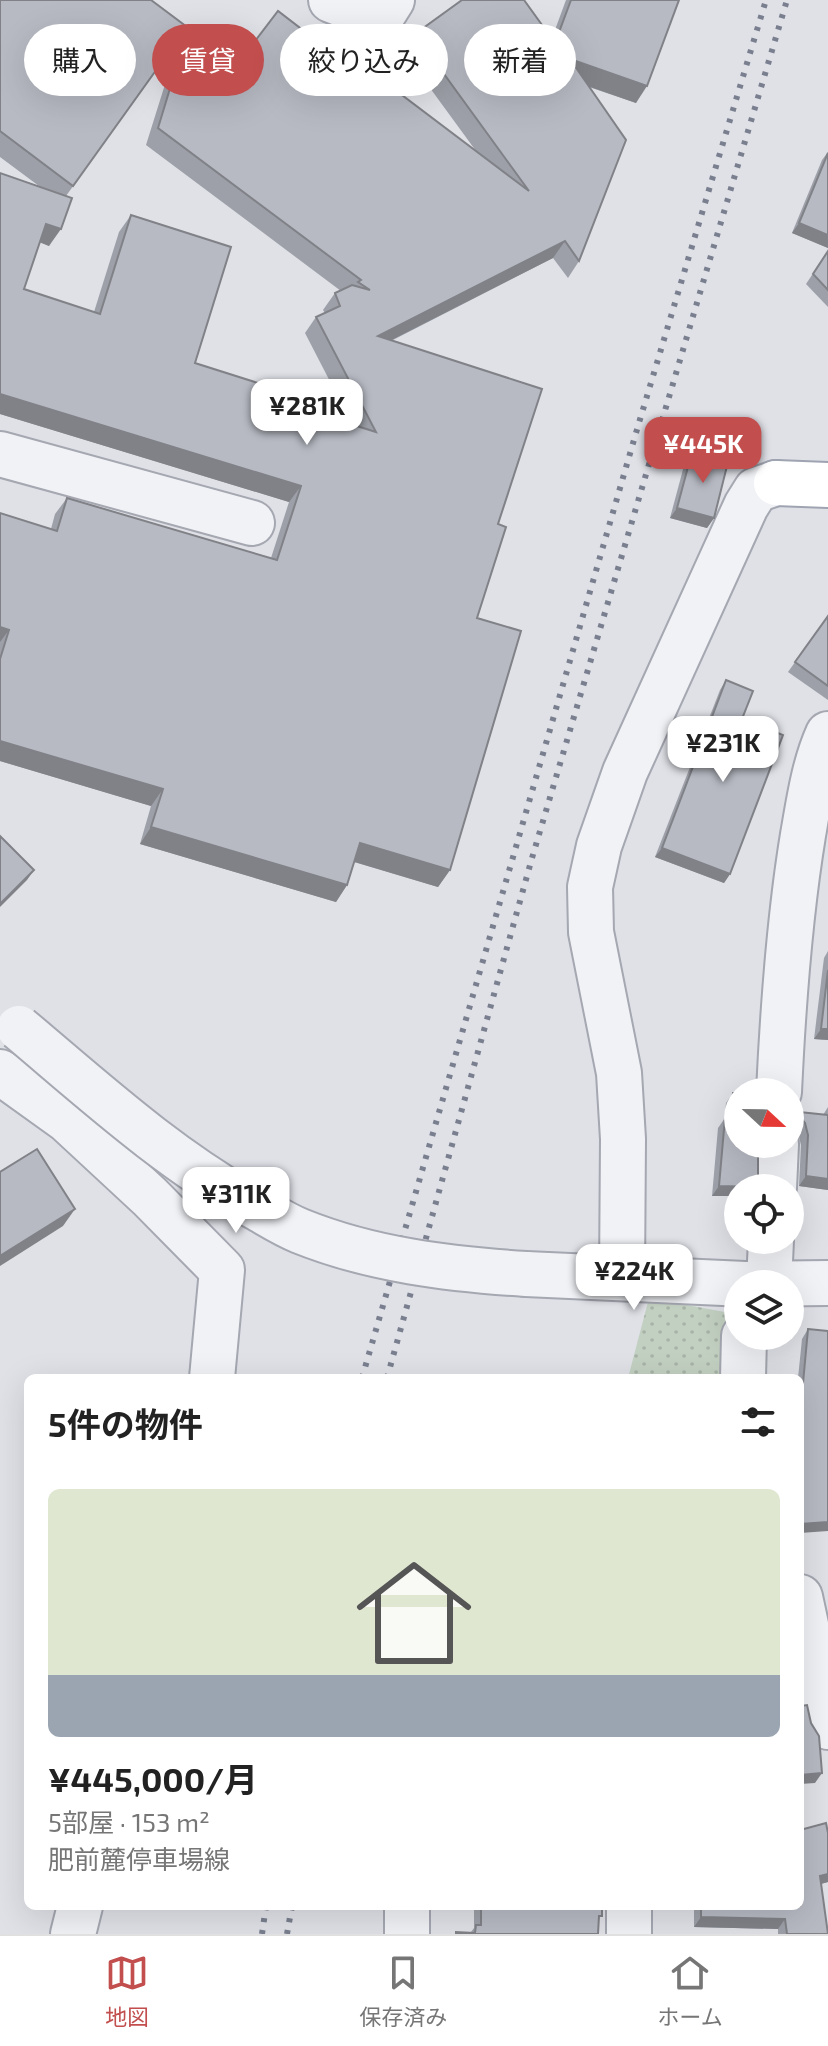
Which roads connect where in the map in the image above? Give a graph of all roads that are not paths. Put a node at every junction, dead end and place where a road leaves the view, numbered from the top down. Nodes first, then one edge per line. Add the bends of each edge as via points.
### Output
1 (331, 0) edge
2 (392, 0) edge
3 (0, 454) edge
4 (776, 483) joint
5 (828, 485) edge
6 (252, 523) dead end
7 (828, 734) edge
8 (10, 1020) edge
9 (0, 1072) edge
10 (780, 1078) edge
11 (622, 1277) junction
12 (724, 1283) edge
13 (804, 1283) edge
14 (828, 1283) edge
15 (744, 1350) edge
16 (212, 1374) edge
17 (743, 1374) edge
18 (804, 1616) edge
19 (828, 1727) edge
20 (79, 1910) edge
21 (407, 1910) edge
22 (629, 1910) edge
23 (73, 1934) edge
24 (407, 1934) edge
25 (629, 1934) edge

1 - 2 street via 380,19
3 - 6 street
4 - 5 main road
4 - 11 street via 756,490 746,506 625,772 590,887 591,932 619,1073
7 - 10 street via 799,860 785,970
8 - 11 street, bridge via 137,1127 226,1191 299,1231 378,1256 454,1269
9 - 16 street via 67,1120 222,1270
11 - 12 street
13 - 14 street
15 - 17 street
18 - 19 street
20 - 23 street
21 - 24 street
22 - 25 street

